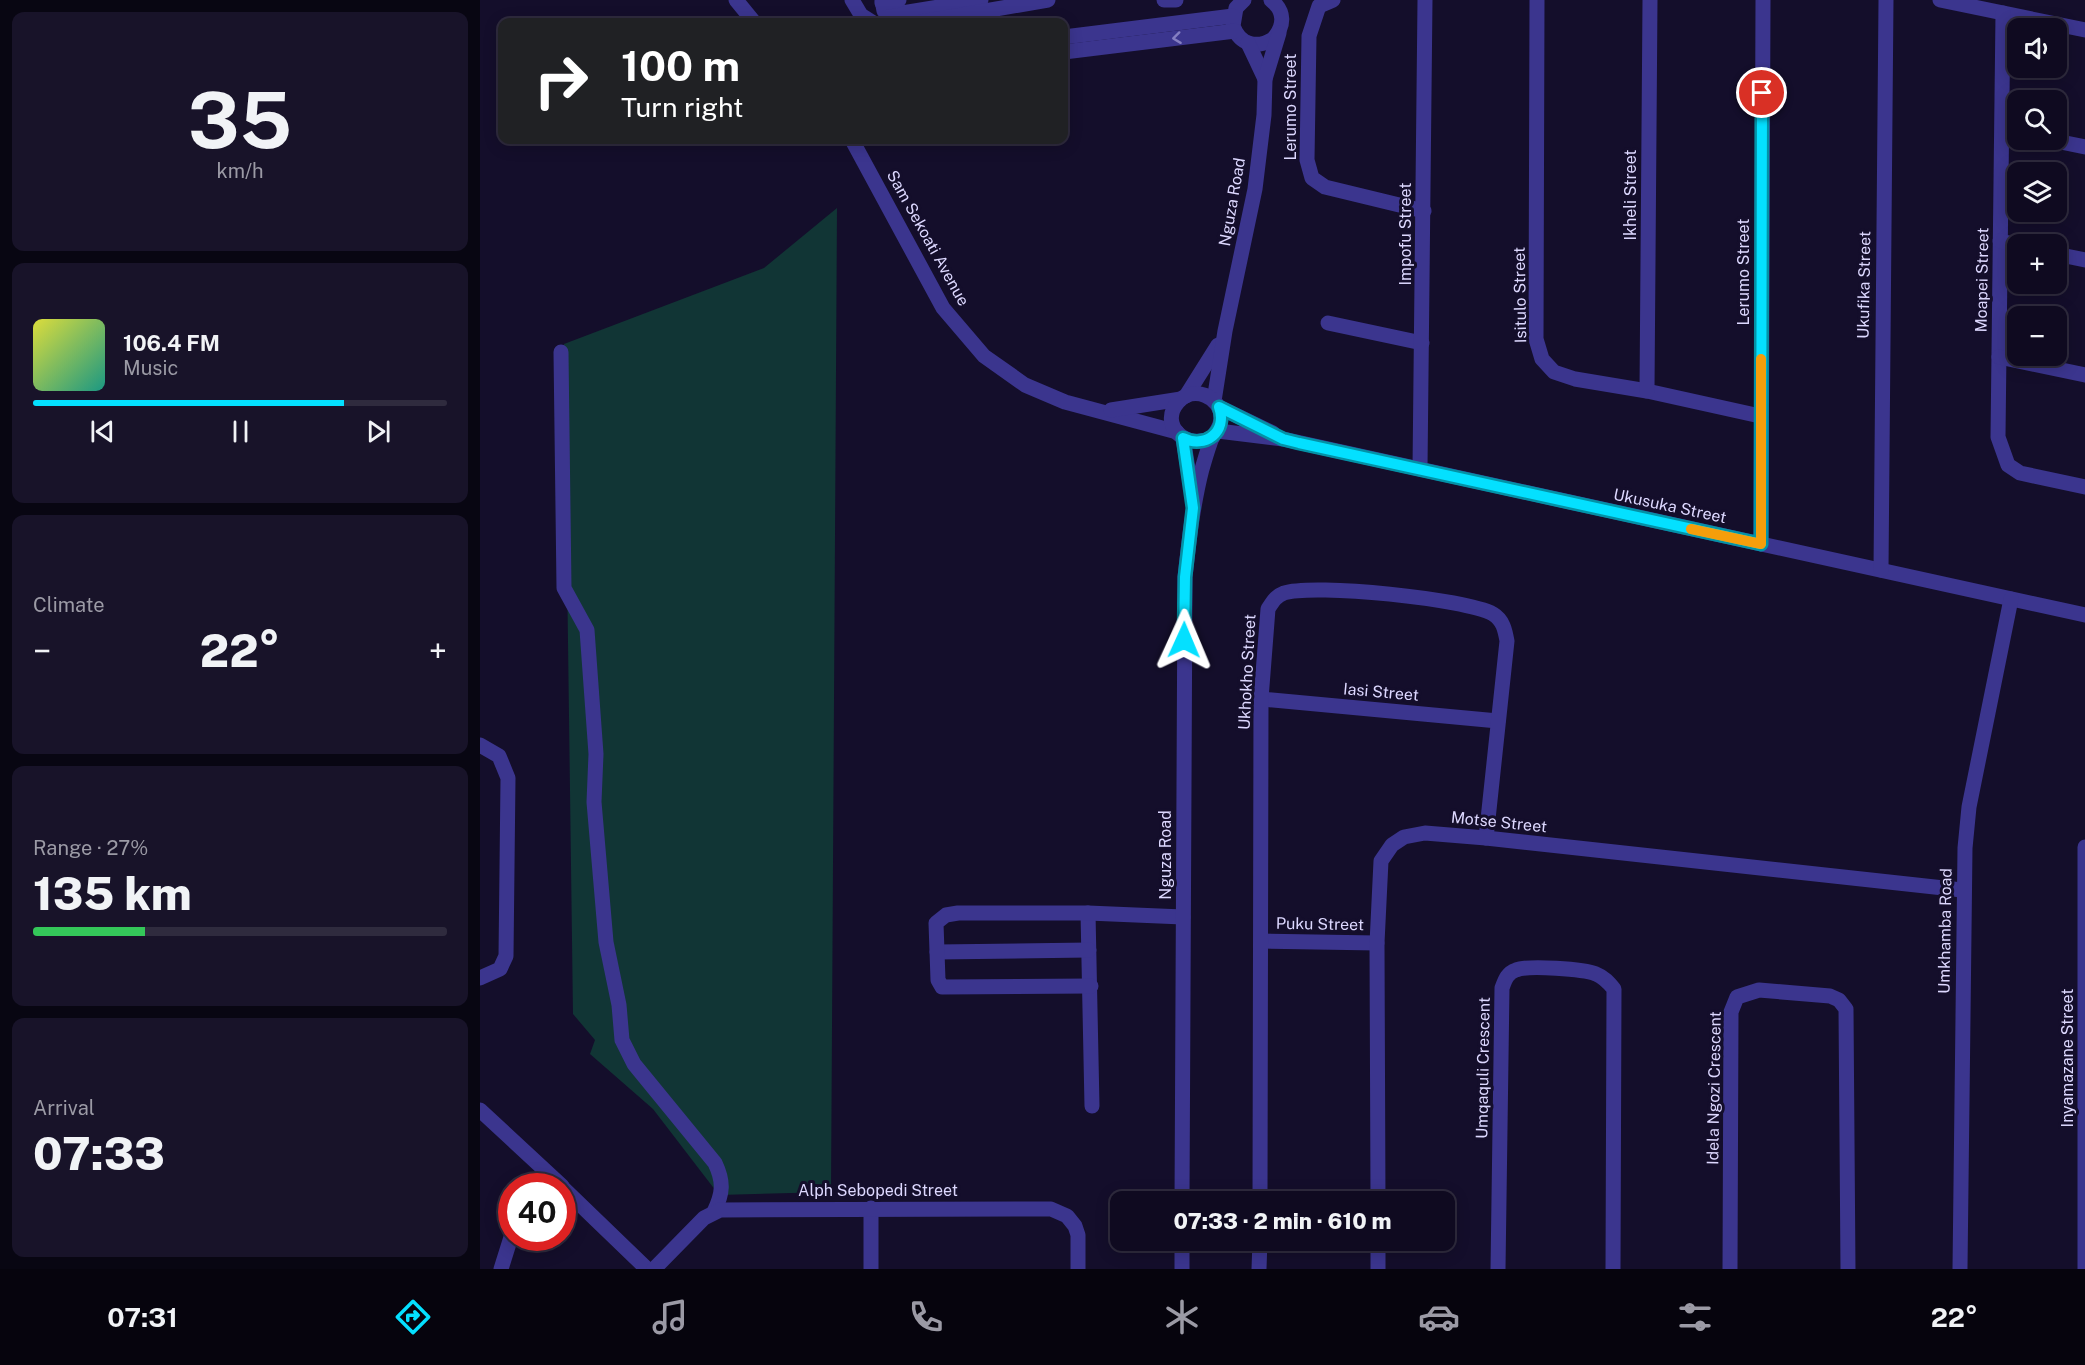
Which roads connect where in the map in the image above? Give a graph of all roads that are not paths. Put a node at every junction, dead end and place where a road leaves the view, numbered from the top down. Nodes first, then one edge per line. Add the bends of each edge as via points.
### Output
1 (735, 0) edge
2 (852, 0) edge
3 (899, 0) edge
4 (981, 0) edge
5 (1048, 0) edge
6 (1164, 0) edge
7 (1176, 0) edge
8 (1244, 0) edge
9 (1271, 0) edge
10 (1333, 0) edge
11 (1425, 0) edge
12 (1538, 0) edge
13 (1650, 0) edge
14 (1763, 0) edge
15 (1886, 0) edge
16 (1940, 0) edge
17 (882, 1) edge
18 (2003, 13) junction
19 (751, 18) edge
20 (866, 18) edge
21 (944, 18) edge
22 (1234, 23) junction
23 (2085, 30) edge
24 (1278, 33) junction
25 (1068, 37) edge
26 (1248, 43) junction
27 (1068, 51) edge
28 (1265, 79) junction
29 (2002, 129) junction
30 (2007, 130) edge
31 (2067, 143) edge
32 (856, 144) edge
33 (2085, 147) edge
34 (1424, 210) junction
35 (2000, 242) junction
36 (2007, 243) edge
37 (2067, 256) edge
38 (2085, 260) edge
39 (1328, 323) dead end
40 (1225, 331) junction
41 (1422, 343) junction
42 (561, 352) dead end
43 (1999, 357) junction
44 (2085, 375) edge
45 (1647, 391) junction
46 (1183, 398) junction
47 (1216, 404) junction
48 (1105, 411) junction
49 (1760, 416) junction
50 (1215, 434) junction
51 (1180, 435) junction
52 (1283, 439) junction
53 (1420, 469) junction
54 (2085, 487) edge
55 (1193, 508) junction
56 (1761, 544) junction
57 (1881, 570) junction
58 (2012, 599) junction
59 (2085, 615) edge
60 (1262, 699) junction
61 (1498, 721) junction
62 (480, 745) edge
63 (1486, 838) junction
64 (2085, 847) edge
65 (1962, 890) junction
66 (1089, 913) junction
67 (1183, 918) junction
68 (1261, 941) junction
69 (1377, 943) junction
70 (1089, 950) junction
71 (937, 952) junction
72 (480, 978) edge
73 (1091, 986) junction
74 (1092, 1106) dead end
75 (480, 1110) edge
76 (545, 1173) edge
77 (1182, 1191) edge
78 (1260, 1191) edge
79 (1378, 1191) edge
80 (576, 1202) edge
81 (871, 1208) junction
82 (714, 1212) junction
83 (507, 1251) edge
84 (1182, 1251) edge
85 (1260, 1251) edge
86 (1378, 1251) edge
87 (501, 1269) edge
88 (647, 1269) edge
89 (654, 1269) edge
90 (871, 1269) edge
91 (1078, 1269) edge
92 (1182, 1269) edge
93 (1259, 1269) edge
94 (1378, 1269) edge
95 (1497, 1269) edge
96 (1613, 1269) edge
97 (1731, 1269) edge
98 (1848, 1269) edge
99 (1960, 1269) edge
100 (2085, 1269) edge

1 - 19 street
2 - 20 street
3 - 17 street
4 - 17 street via 890,15 884,11
5 - 21 street
6 - 7 street
8 - 22 street
9 - 24 street via 1280,11
10 - 34 street, Lerumo Street via 1319,6 1309,36 1307,160 1312,178 1325,188
11 - 34 street, Impofu Street
12 - 45 street, Isitulo Street via 1536,339 1542,359 1554,372
13 - 45 street, Ikheli Street
14 - 49 street, Lerumo Street
15 - 57 street, Ukufika Street
16 - 18 street
18 - 23 street
18 - 29 street, Moapei Street
22 - 25 street
22 - 26 street
22 -> 27 street
24 - 26 street via 1267,43
24 - 28 street, Nguza Road
26 - 28 street, Nguza Road
28 - 40 street, Nguza Road via 1255,189
29 - 30 street
29 - 35 street, Moapei Street
31 - 33 street
32 - 48 street, Sam Sekoati Avenue via 933,291 961,332 984,356 1025,385 1065,402
34 - 41 street, Impofu Street
35 - 36 street
35 - 43 street, Moapei Street
37 - 38 street
39 - 41 street
40 - 46 street, Nguza Road via 1209,363
40 - 47 street, Nguza Road
41 - 53 street, Impofu Street
42 - 82 street via 564,588 587,630 596,754 594,802 607,951 622,1040 633,1064 715,1164 723,1189
43 - 44 street
43 - 54 street, Moapei Street via 1998,437 2008,465 2020,473
45 - 49 street, Isitulo Street
46 - 47 street via 1201,394
46 - 48 street, Sam Sekoati Avenue
46 - 51 street via 1172,417
47 - 50 street via 1221,415
47 - 52 street, Ukusuka Street
48 - 51 street, Sam Sekoati Avenue
49 - 56 street, Lerumo Street
50 - 51 street via 1198,442
50 - 52 street, Ukusuka Street
50 - 55 street, Nguza Road
51 - 55 street, Nguza Road
52 - 53 street, Ukusuka Street
53 - 56 street, Ukusuka Street
55 - 67 street, Nguza Road via 1185,589
56 - 57 street, Ukusuka Street
57 - 58 street, Ukusuka Street
58 - 59 street, Ukusuka Street
58 - 65 street, Umkhamba Road via 1969,807
60 - 61 street, Iasi Street
60 - 61 street, Ukhokho Street via 1268,609 1274,598 1286,593 1366,592 1483,609 1495,615 1504,625 1507,641
60 - 68 street, Ukhokho Street
61 - 63 street, Ukhokho Street
62 - 72 street via 499,756 508,778 506,956 500,969
63 - 65 street, Motse Street
63 - 69 street, Motse Street via 1425,833 1392,844 1382,861
64 - 100 street, Inyamazane Street
65 - 99 street, Umkhamba Road
66 - 67 street
66 - 70 street
66 - 71 street via 946,915 936,923
67 - 77 street, Nguza Road
68 - 69 street, Puku Street
68 - 78 street, Ukhokho Street
69 - 79 street, Motse Street
70 - 71 street
70 - 73 street
71 - 73 street via 942,987
73 - 74 street
75 - 76 street
80 - 88 street
81 - 82 street, Alph Sebopedi Street via 734,1208
81 - 90 street
81 - 91 street, Alph Sebopedi Street via 1051,1209 1067,1216 1075,1226
82 - 89 street
83 - 87 street
84 - 92 street
85 - 93 street
86 - 94 street
95 - 96 street, Umqaquli Crescent via 1502,988 1506,976 1527,968 1594,973 1614,989
97 - 98 street, Idela Ngozi Crescent via 1731,1012 1737,997 1760,990 1830,996 1846,1009

